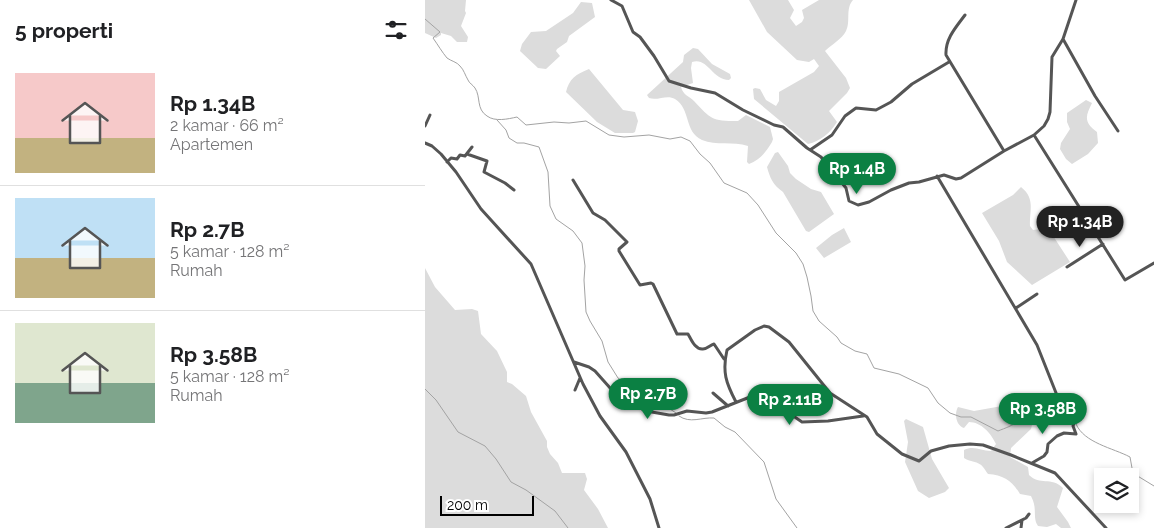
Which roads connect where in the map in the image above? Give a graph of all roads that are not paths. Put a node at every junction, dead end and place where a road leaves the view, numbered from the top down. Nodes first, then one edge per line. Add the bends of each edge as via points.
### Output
1 (611, 0) edge
2 (1076, 0) edge
3 (965, 15) dead end
4 (1063, 39) junction
5 (949, 62) junction
6 (430, 115) dead end
7 (425, 126) edge
8 (1118, 131) dead end
9 (1034, 135) junction
10 (425, 143) edge
11 (472, 147) dead end
12 (810, 150) junction
13 (1004, 151) junction
14 (467, 154) junction
15 (447, 162) junction
16 (937, 176) junction
17 (573, 180) dead end
18 (514, 190) dead end
19 (1103, 244) junction
20 (1154, 263) edge
21 (1067, 267) dead end
22 (1037, 294) dead end
23 (1016, 308) junction
24 (725, 360) junction
25 (573, 362) junction
26 (580, 378) junction
27 (575, 390) dead end
28 (713, 393) dead end
29 (736, 402) junction
30 (728, 406) junction
31 (863, 416) junction
32 (1033, 463) junction
33 (1029, 514) dead end
34 (1022, 519) junction
35 (659, 528) edge
36 (1007, 528) edge
37 (1021, 528) edge
38 (1106, 528) edge

1 - 12 street via 624,9 633,32 654,56 670,82 722,96 743,110 783,127
2 - 4 street
3 - 5 street via 947,42
4 - 8 street
4 - 9 street via 1052,57 1048,119
5 - 12 street via 876,110 855,108 832,135
5 - 13 street
6 - 7 street
9 - 13 street
9 - 19 street
10 - 15 street via 436,149
11 - 14 street
12 - 16 street via 821,158 845,188 849,201 858,206 903,184
13 - 16 street via 961,178
14 - 15 street
14 - 18 street via 487,161 484,172
15 - 25 street via 481,209 531,264
16 - 23 street
17 - 24 street via 593,213 627,242 619,251 641,285 653,284 677,334 688,334 700,349 714,344
19 - 20 street via 1125,280
19 - 21 street
22 - 23 street
23 - 32 street via 1037,345 1064,413 1074,422 1075,434 1057,436 1048,444 1044,456
24 - 29 street via 726,383
24 - 31 street via 731,346 755,330 769,327 789,342 830,393
25 - 26 street
25 - 30 street via 595,372 616,396 646,411 675,415 687,411 707,413
26 - 27 street
26 - 35 street via 641,480
28 - 30 street
29 - 30 street
29 - 31 street via 761,393 799,421 806,422
31 - 32 street via 878,436 916,461 936,449 970,444 983,445
32 - 38 street via 1055,473
33 - 34 street
34 - 36 street
34 - 37 street

